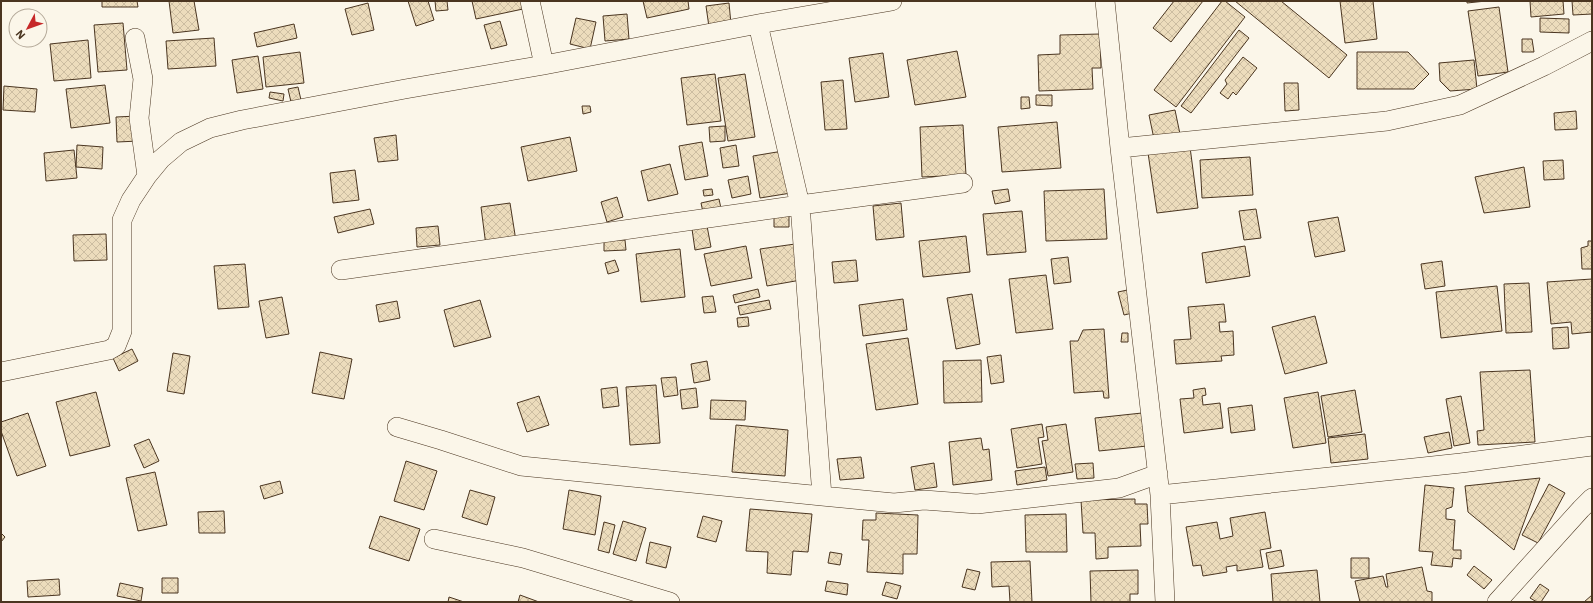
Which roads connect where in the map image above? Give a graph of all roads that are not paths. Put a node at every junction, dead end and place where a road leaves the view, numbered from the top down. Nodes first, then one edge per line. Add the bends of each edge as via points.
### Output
1 (530, 1) edge
2 (892, 1) edge
3 (1105, 1) edge
4 (758, 24) junction
5 (135, 38) dead end
6 (1592, 41) edge
7 (544, 65) junction
8 (1120, 148) junction
9 (147, 176) junction
10 (962, 183) dead end
11 (800, 204) junction
12 (341, 270) dead end
13 (1, 372) edge
14 (397, 427) dead end
15 (1592, 446) edge
16 (1158, 474) junction
17 (1160, 495) junction
18 (822, 496) junction
19 (1592, 498) edge
20 (434, 539) dead end
21 (642, 598) edge
22 (670, 602) edge
23 (1165, 602) edge
24 (1497, 602) edge

1 - 7 street
2 - 4 street
3 - 8 street
4 - 7 street
4 - 11 street
5 - 9 street via 143,79 139,118
6 - 8 street via 1460,105 1387,121
7 - 9 street via 404,89 210,128 181,142 161,159
8 - 16 street
9 - 13 street via 131,200 122,220 122,331 116,346 109,350
10 - 11 street
11 - 12 street
11 - 18 street
14 - 18 street via 521,466
15 - 17 street via 1461,463
16 - 17 street
16 - 18 street via 1119,488 977,504 924,500 870,502
17 - 23 street
19 - 24 street
20 - 21 street via 523,558
21 - 22 street

